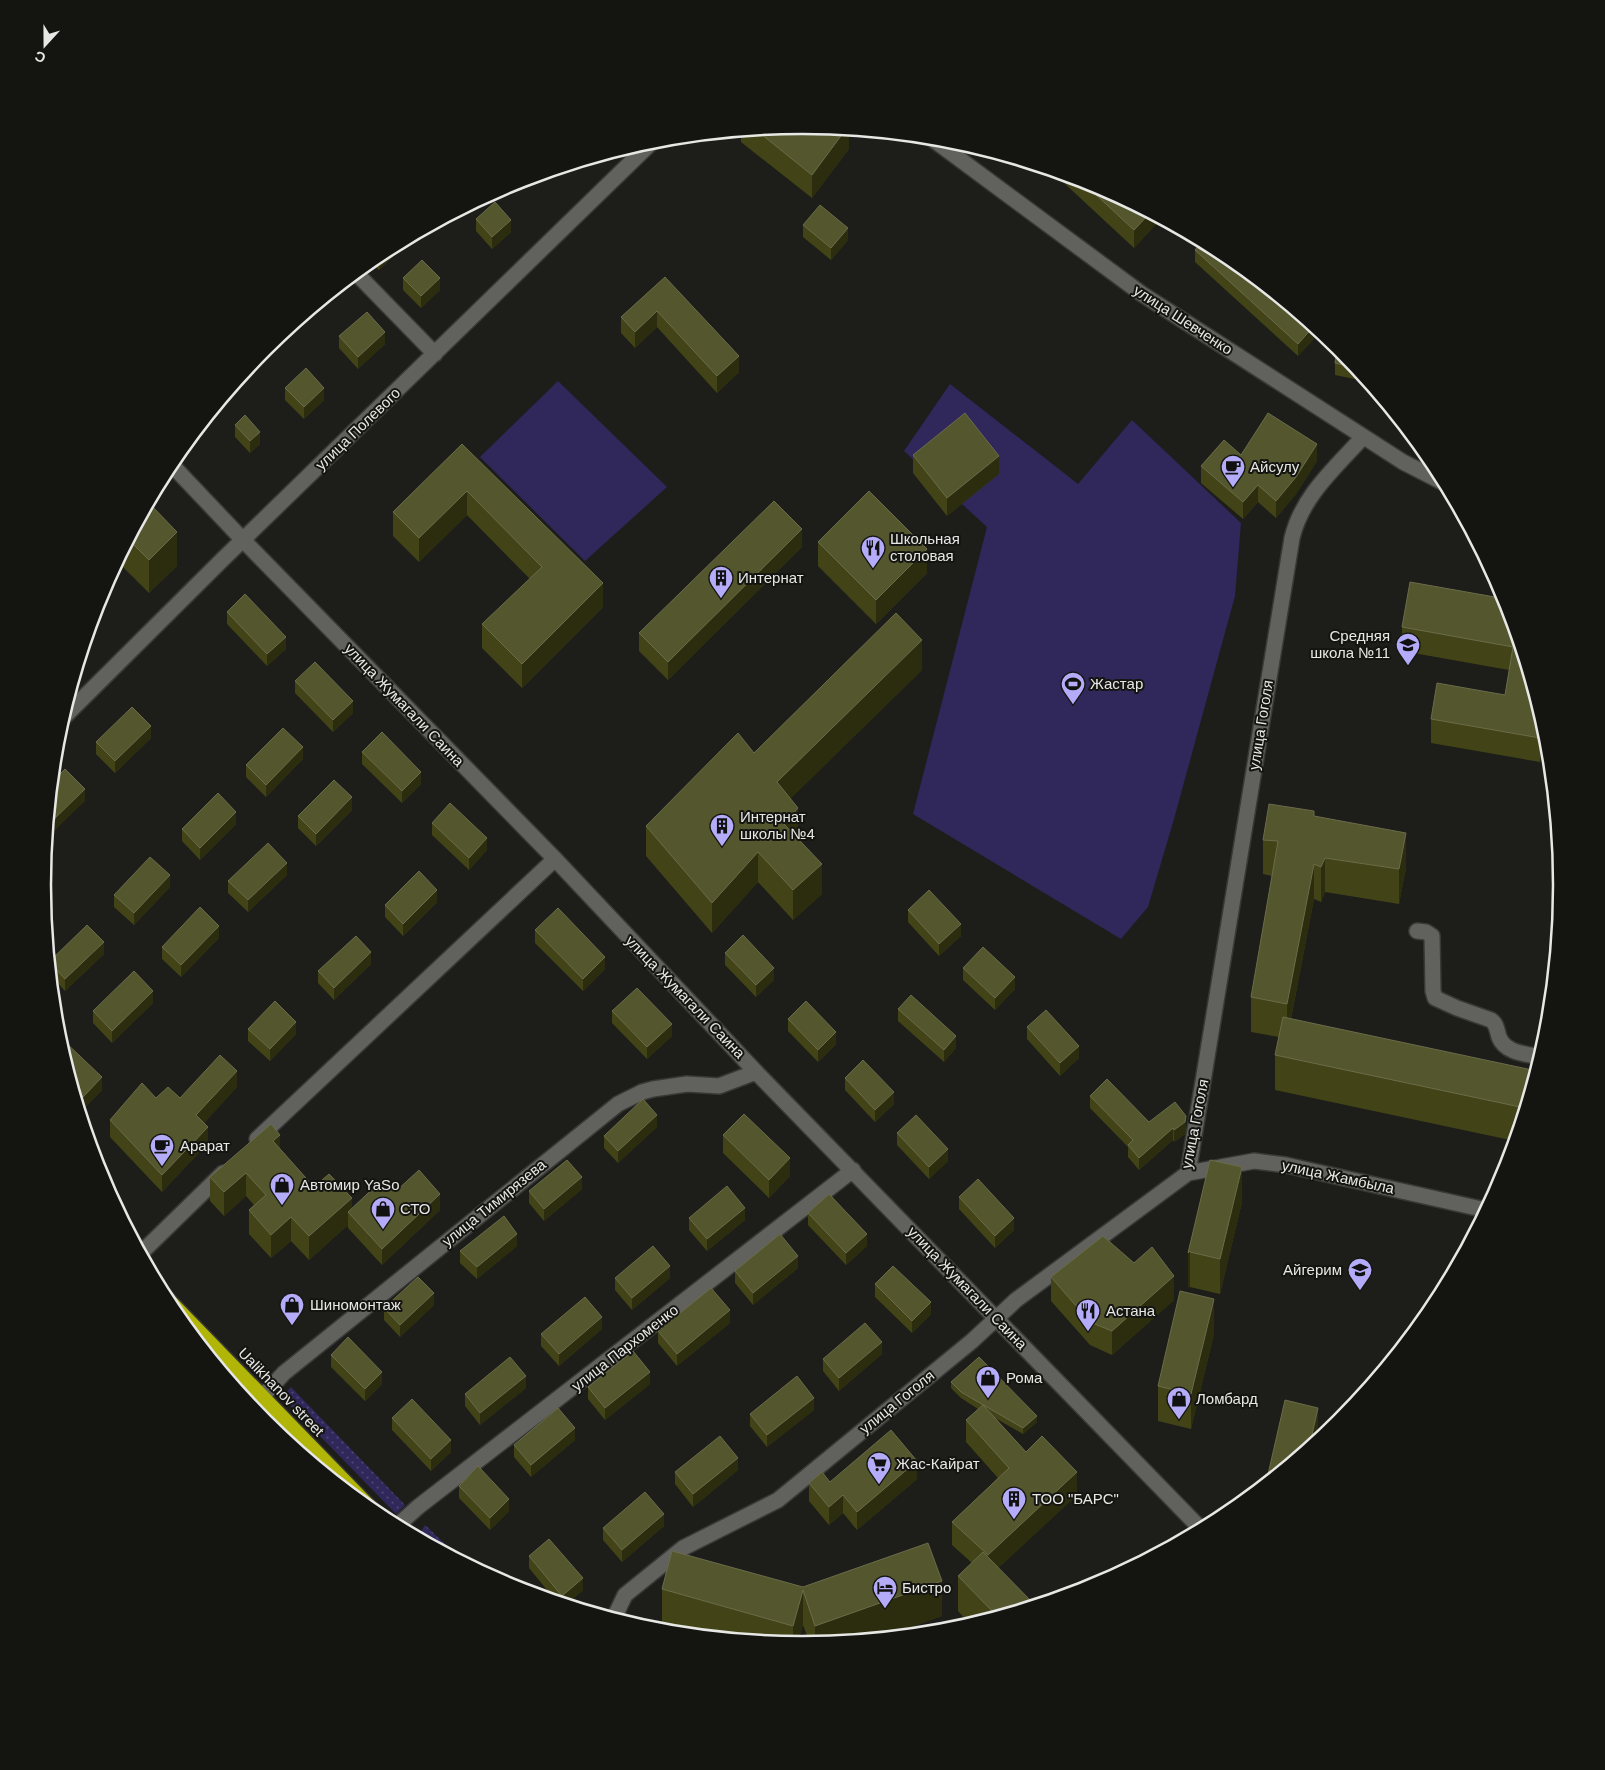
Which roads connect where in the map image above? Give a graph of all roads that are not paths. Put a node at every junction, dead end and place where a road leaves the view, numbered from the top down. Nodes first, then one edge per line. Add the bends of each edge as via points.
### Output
1 (943, 147) edge
2 (643, 151) edge
3 (361, 278) edge
4 (435, 354) junction
5 (1363, 437) junction
6 (177, 470) edge
7 (1433, 477) edge
8 (244, 540) junction
9 (73, 708) edge
10 (555, 859) junction
11 (1417, 931) dead end
12 (1533, 1056) edge
13 (756, 1072) junction
14 (245, 1152) edge
15 (231, 1166) edge
16 (853, 1170) junction
17 (1188, 1173) junction
18 (1480, 1209) edge
19 (146, 1249) edge
20 (996, 1319) junction
21 (199, 1332) edge
22 (262, 1397) junction
23 (339, 1476) edge
24 (403, 1521) edge
25 (1196, 1525) edge
26 (616, 1613) edge

1 - 5 street, улица Шевченко via 1142,294
2 - 4 street, улица Полевого
3 - 4 street
4 - 8 street, улица Полевого
5 - 7 street, улица Шевченко
5 - 17 street, улица Гоголя via 1311,494 1292,538
6 - 8 street, улица Жумагали Саина
8 - 9 street, улица Полевого
8 - 10 street, улица Жумагали Саина
10 - 13 street, улица Жумагали Саина
10 - 14 street
11 - 12 street via 1432,936 1435,998 1491,1020 1508,1049
13 - 16 street, улица Жумагали Саина
13 - 22 street, улица Тимирязева via 719,1086 687,1084 653,1089 618,1104 284,1373
15 - 19 street
16 - 20 street, улица Жумагали Саина
16 - 24 street, улица Пархоменко
17 - 18 street, улица Жамбыла via 1254,1161 1286,1165
17 - 20 street, улица Гоголя via 1016,1300
20 - 25 street, улица Жумагали Саина
20 - 26 street, улица Гоголя via 778,1500 683,1548 625,1595
21 - 22 highway, Ualikhanov street
22 - 23 highway, Ualikhanov street

